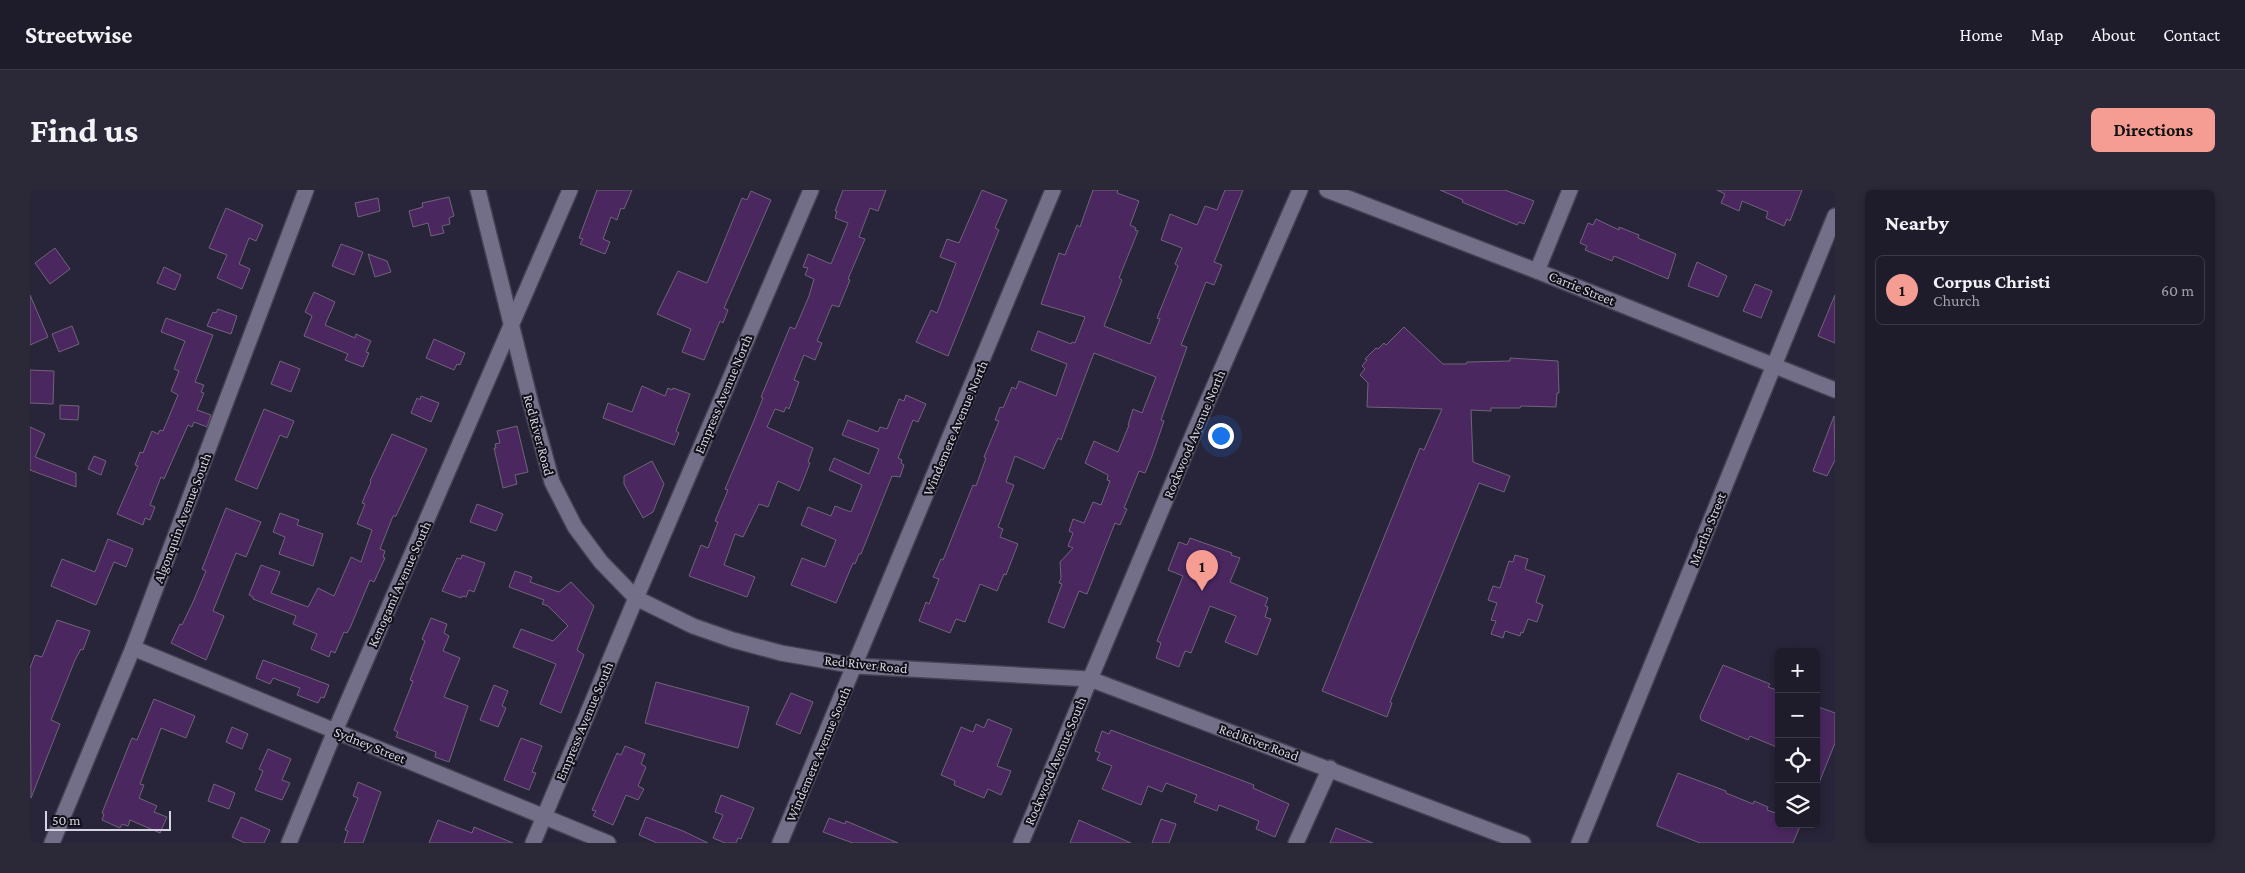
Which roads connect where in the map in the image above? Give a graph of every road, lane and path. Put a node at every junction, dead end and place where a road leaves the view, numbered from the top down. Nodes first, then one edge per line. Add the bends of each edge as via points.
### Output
1 (306, 190) edge
2 (478, 190) edge
3 (570, 190) edge
4 (811, 190) edge
5 (1053, 190) edge
6 (1300, 190) edge
7 (1327, 190) edge
8 (1570, 190) edge
9 (1835, 216) edge
10 (1538, 271) junction
11 (512, 327) junction
12 (1773, 365) junction
13 (1835, 390) edge
14 (636, 598) junction
15 (133, 648) junction
16 (856, 666) junction
17 (1090, 679) junction
18 (335, 731) junction
19 (1330, 768) junction
20 (544, 817) junction
21 (1515, 842) edge
22 (52, 843) edge
23 (288, 843) edge
24 (533, 843) edge
25 (608, 843) edge
26 (780, 843) edge
27 (1021, 843) edge
28 (1296, 843) edge
29 (1579, 843) edge

1 - 15 street, Algonquin Avenue South
2 - 11 street, Red River Road
3 - 11 street, Kenogami Avenue South
4 - 14 street, Empress Avenue North
5 - 16 street, Windemere Avenue North
6 - 17 street, Rockwood Avenue North
7 - 10 street, Carrie Street
8 - 10 street
9 - 12 street, Martha Street
10 - 12 street, Carrie Street
11 - 14 street, Red River Road via 552,482 575,527 601,562
11 - 18 street, Kenogami Avenue South
12 - 13 street, Carrie Street
12 - 29 street, Martha Street
14 - 16 street, Red River Road via 693,626 733,640 781,653
14 - 20 street, Empress Avenue South
15 - 18 street, Sydney Street
15 - 22 street, Algonquin Avenue South
16 - 17 street, Red River Road
16 - 26 street, Windemere Avenue South
17 - 19 street, Red River Road
17 - 27 street, Rockwood Avenue South
18 - 20 street, Sydney Street
18 - 23 street, Kenogami Avenue South
19 - 21 street, Red River Road
19 - 28 street
20 - 24 street, Empress Avenue South
20 - 25 street, Sydney Street

